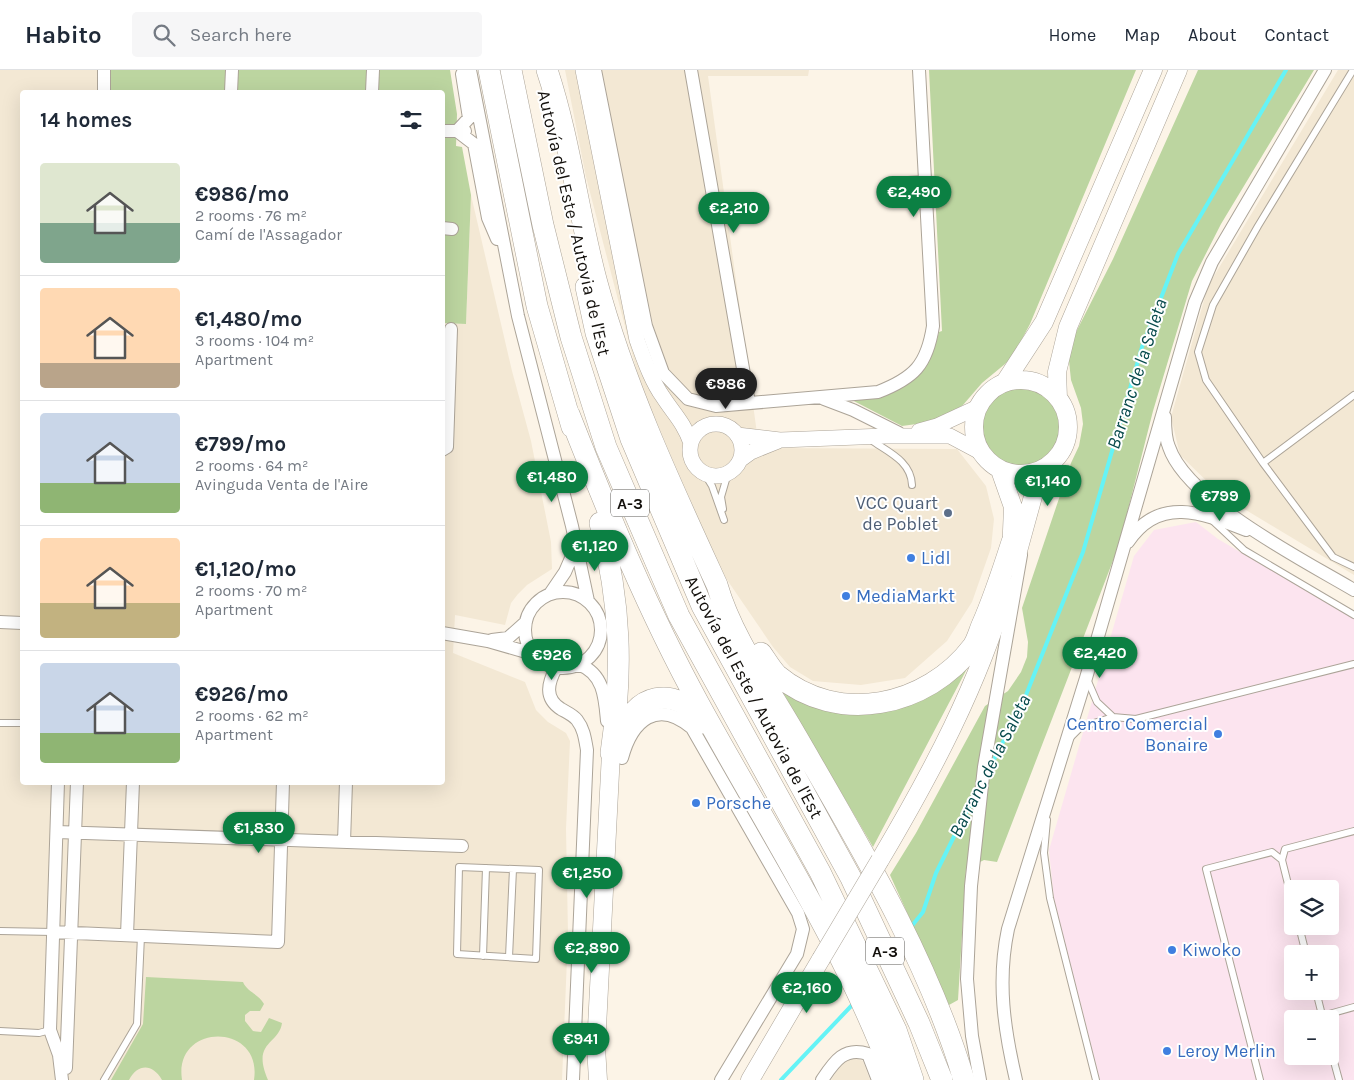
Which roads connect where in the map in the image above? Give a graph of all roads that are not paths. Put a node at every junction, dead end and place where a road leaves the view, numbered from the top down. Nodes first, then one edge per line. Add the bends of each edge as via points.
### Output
1 (104, 70) edge
2 (232, 70) edge
3 (373, 70) edge
4 (462, 70) edge
5 (470, 70) edge
6 (490, 70) edge
7 (511, 70) edge
8 (539, 70) edge
9 (546, 70) edge
10 (583, 70) edge
11 (595, 70) edge
12 (691, 70) edge
13 (920, 70) edge
14 (1153, 70) edge
15 (1178, 70) edge
16 (1325, 70) edge
17 (1353, 70) edge
18 (104, 90) edge
19 (231, 90) edge
20 (372, 90) edge
21 (445, 131) edge
22 (457, 131) junction
23 (482, 135) junction
24 (908, 180) dead end
25 (926, 180) junction
26 (504, 251) junction
27 (451, 329) dead end
28 (649, 372) junction
29 (1005, 382) junction
30 (1354, 395) edge
31 (822, 398) junction
32 (1058, 398) junction
33 (1166, 399) junction
34 (749, 403) junction
35 (978, 407) junction
36 (568, 414) junction
37 (705, 426) junction
38 (892, 434) junction
39 (737, 435) junction
40 (866, 437) junction
41 (780, 440) junction
42 (691, 443) junction
43 (445, 448) edge
44 (980, 452) junction
45 (740, 460) junction
46 (1263, 463) junction
47 (1000, 470) junction
48 (1040, 471) junction
49 (704, 473) junction
50 (728, 473) junction
51 (912, 485) dead end
52 (1207, 515) junction
53 (1262, 537) junction
54 (1018, 539) junction
55 (575, 549) junction
56 (1122, 556) junction
57 (1354, 567) edge
58 (717, 585) junction
59 (1354, 590) edge
60 (550, 594) junction
61 (588, 601) junction
62 (1354, 615) edge
63 (0, 622) edge
64 (526, 622) junction
65 (20, 623) edge
66 (445, 634) edge
67 (488, 641) junction
68 (533, 654) junction
69 (1354, 664) edge
70 (580, 665) junction
71 (556, 668) junction
72 (1086, 678) junction
73 (1113, 717) junction
74 (0, 723) edge
75 (20, 723) edge
76 (1066, 744) junction
77 (617, 756) junction
78 (58, 785) edge
79 (76, 785) edge
80 (133, 785) edge
81 (283, 785) edge
82 (346, 785) edge
83 (1050, 793) junction
84 (772, 831) junction
85 (1354, 831) edge
86 (56, 832) junction
87 (75, 833) junction
88 (131, 835) junction
89 (281, 841) junction
90 (344, 842) junction
91 (462, 846) dead end
92 (873, 859) junction
93 (1282, 860) junction
94 (486, 868) junction
95 (512, 869) junction
96 (1287, 880) edge
97 (0, 930) edge
98 (53, 932) junction
99 (71, 933) junction
100 (127, 935) junction
101 (141, 936) junction
102 (483, 956) junction
103 (510, 957) junction
104 (1354, 1007) edge
105 (1339, 1012) edge
106 (50, 1030) junction
107 (0, 1031) edge
108 (67, 1031) junction
109 (875, 1050) junction
110 (1335, 1065) edge
111 (62, 1080) edge
112 (66, 1080) edge
113 (104, 1080) edge
114 (573, 1080) edge
115 (598, 1080) edge
116 (609, 1080) edge
117 (721, 1080) edge
118 (750, 1080) edge
119 (822, 1080) edge
120 (878, 1080) edge
121 (894, 1080) edge
122 (913, 1080) edge
123 (942, 1080) edge
124 (964, 1080) edge
125 (980, 1080) edge
126 (1016, 1080) edge
127 (1096, 1080) edge
128 (1260, 1080) edge
129 (1339, 1080) edge

1 - 18 street
2 - 19 street
3 - 20 street
4 - 22 street via 469,118
5 - 23 street
6 - 36 highway via 537,306
7 - 122 highway, Autovía del Este / Autovia de l'Est / A-3 via 543,225 571,337 606,447 679,616 820,872 896,1030
8 - 123 highway, Autovía del Este / Autovia de l'Est / A-3 via 596,333 631,439 702,606 851,878 920,1023
9 - 58 highway via 560,114 601,294 667,476
10 - 28 street via 637,340
11 - 34 street via 646,326 663,373 688,399 716,406
12 - 34 street
13 - 25 street
14 - 29 main road via 1044,322
15 - 32 main road via 1068,327 1057,372
16 - 33 street via 1212,262 1195,302
17 - 46 lane via 1213,305 1198,352 1206,380
21 - 22 street
22 - 23 street
22 - 26 street via 474,144 488,218
23 - 26 street
24 - 25 lane
25 - 31 street via 933,326 930,348 918,370 900,384 878,392
26 - 55 street
27 - 43 street
28 - 37 street via 672,401
28 - 42 street via 680,419
29 - 32 main road via 1034,382
29 - 35 main road via 989,392
30 - 46 lane
31 - 34 street
31 - 38 street via 854,410
32 - 48 main road via 1065,410 1067,439 1052,463
33 - 53 street via 1165,427 1169,448 1182,469 1206,494
33 - 56 street
35 - 38 street via 937,426
35 - 44 main road via 973,422 974,438
36 - 77 highway via 609,559 619,621
36 - 84 highway via 626,556 699,704
37 - 39 street via 722,425
37 - 42 street
38 - 40 street
38 - 44 street via 950,436
39 - 41 street
39 - 45 street via 742,452
40 - 41 street
40 - 51 lane via 902,461 912,477
41 - 45 street
42 - 49 street via 692,461
44 - 47 main road
45 - 50 street
46 - 57 lane via 1333,556
47 - 48 main road via 1026,475
47 - 54 main road via 1013,507
48 - 54 main road
49 - 50 street via 712,476
49 - 50 lane via 724,520 722,497
52 - 53 street
52 - 56 street via 1178,512 1155,518 1136,531
52 - 62 lane via 1244,550
53 - 59 street
54 - 58 highway via 974,645 949,671 925,688 886,702 863,706 823,700 776,674
54 - 92 main road via 985,656 956,722 924,785
54 - 125 street via 1004,653 984,767 971,886 967,979
55 - 60 street
55 - 61 street
56 - 72 street
58 - 92 highway via 742,641
60 - 61 street via 570,592
60 - 64 street via 530,610
61 - 70 street via 601,622 601,635 591,657
63 - 65 street
64 - 67 street via 508,638
64 - 68 street via 528,644
66 - 67 street
67 - 68 street
68 - 71 street
69 - 73 lane via 1136,719
70 - 71 street
70 - 77 street via 597,675 602,686
71 - 114 street via 548,684 550,699 558,708 576,718 584,733 587,750
72 - 73 lane via 1097,702
72 - 76 street
73 - 76 lane via 1081,726
74 - 75 lane
76 - 83 street
77 - 84 highway via 634,710 658,697 684,704 698,716 756,816
77 - 115 main road via 596,1047
77 - 116 main road via 606,1051
77 - 117 street via 631,732 645,719 674,716 692,728 802,924 801,945 788,971
78 - 86 street
79 - 87 street
80 - 88 street
81 - 89 street
82 - 90 street
83 - 126 street via 1002,955 1002,1011
83 - 127 lane via 1044,853 1047,880
84 - 109 highway via 823,924
85 - 93 lane via 1285,849
86 - 87 street
86 - 98 street
87 - 88 street
87 - 99 street
88 - 89 street
88 - 100 street
89 - 90 street
89 - 101 street via 278,942
90 - 91 street
92 - 118 main road, bridge via 821,958
92 - 124 highway via 942,1012
93 - 96 lane
93 - 128 lane via 1272,852 1206,869
94 - 95 lane
94 - 102 lane
94 - 102 lane via 459,867 457,954
95 - 103 lane
95 - 103 lane via 539,870 536,959
97 - 98 lane
98 - 99 street
98 - 106 street
99 - 100 street
99 - 108 street
100 - 101 street
101 - 113 lane via 137,1024
102 - 103 lane
104 - 105 lane
106 - 107 lane via 39,1033
106 - 108 street via 58,1033
106 - 111 street via 59,1055
108 - 112 street
109 - 119 street via 854,1051 838,1057
109 - 120 street
109 - 121 highway
110 - 129 lane

